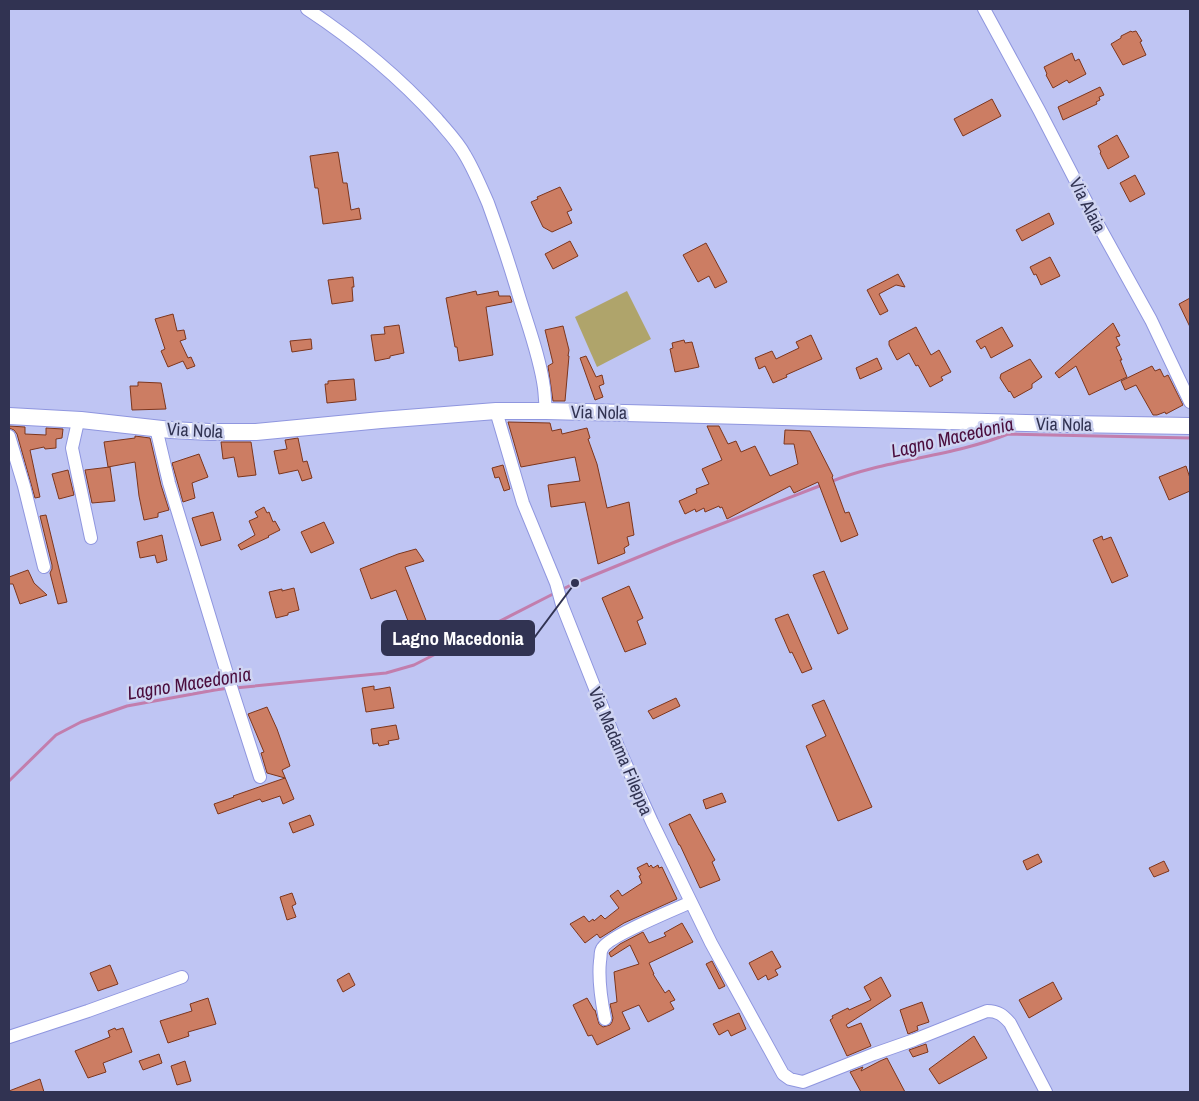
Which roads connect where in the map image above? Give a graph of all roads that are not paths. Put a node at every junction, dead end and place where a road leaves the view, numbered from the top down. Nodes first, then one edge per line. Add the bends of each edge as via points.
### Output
1 (307, 9) edge
2 (984, 9) edge
3 (1190, 402) edge
4 (496, 411) junction
5 (546, 411) junction
6 (9, 416) edge
7 (81, 420) junction
8 (1190, 426) edge
9 (156, 428) junction
10 (9, 436) edge
11 (91, 538) dead end
12 (44, 567) dead end
13 (260, 777) dead end
14 (691, 902) junction
15 (182, 977) dead end
16 (605, 1018) dead end
17 (9, 1037) edge
18 (1046, 1092) edge

1 - 5 street via 373,58 418,98 464,153 475,173 510,264 540,368
2 - 3 street, Via Alaia via 1151,320
4 - 5 street, Via Nola
4 - 9 street, Via Nola via 256,432
4 - 14 street, Via Madama Fileppa via 523,503 618,749
5 - 8 street, Via Nola
6 - 7 street, Via Nola
7 - 9 street, Via Nola
7 - 11 street via 72,448
9 - 13 street via 169,483
10 - 12 street
14 - 16 street via 604,945 599,976
14 - 18 street, Via Madama Fileppa via 783,1074 790,1079 803,1082 994,1011 1010,1023
15 - 17 street

